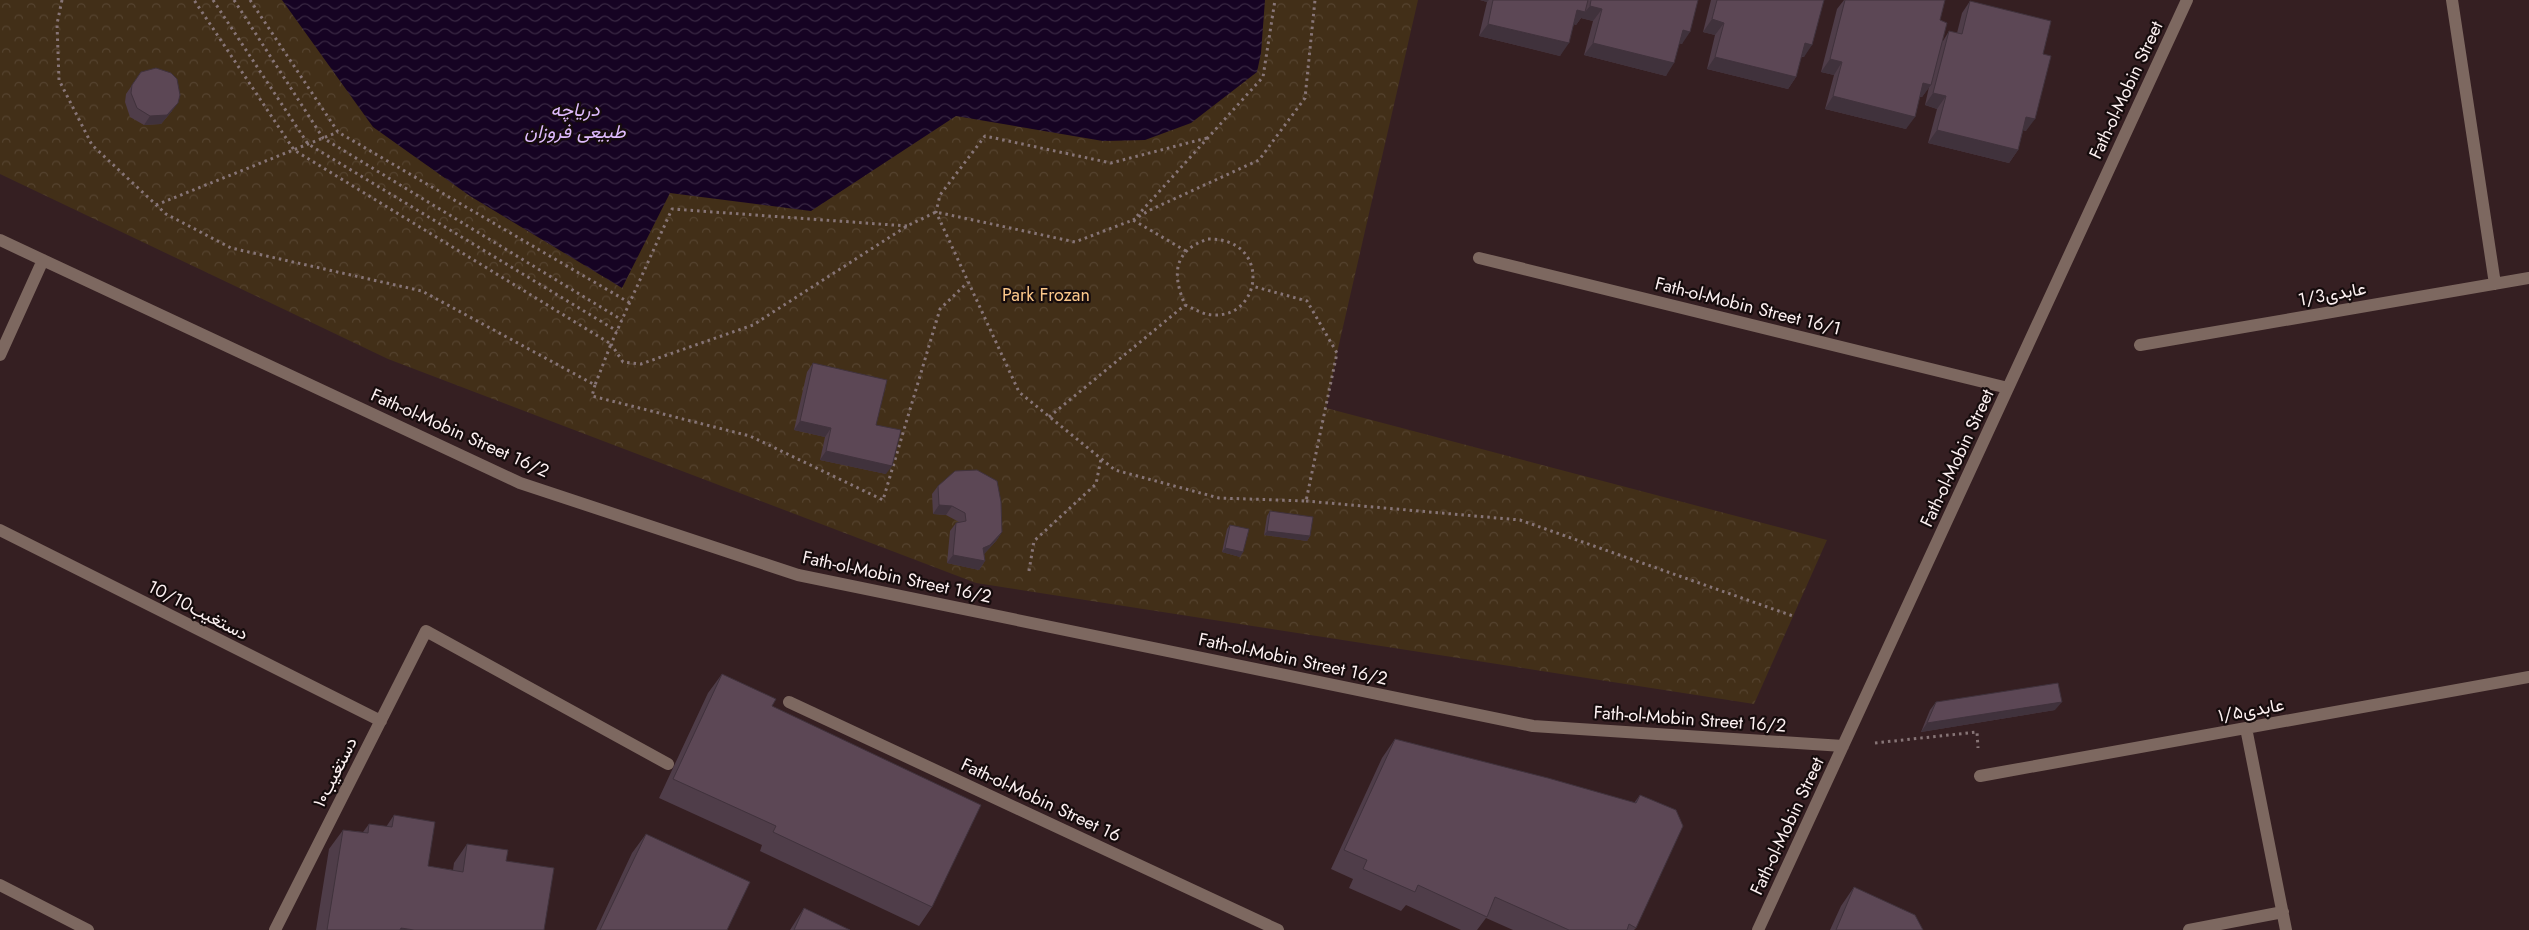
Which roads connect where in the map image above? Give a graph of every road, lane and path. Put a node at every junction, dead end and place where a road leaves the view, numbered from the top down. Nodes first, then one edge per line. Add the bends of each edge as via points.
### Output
1 (62, 0) edge
2 (194, 0) edge
3 (213, 0) edge
4 (234, 0) edge
5 (250, 0) edge
6 (1275, 0) edge
7 (1315, 0) edge
8 (2187, 0) edge
9 (2452, 0) edge
10 (338, 132) junction
11 (323, 138) junction
12 (1207, 138) junction
13 (308, 144) junction
14 (294, 150) junction
15 (156, 205) junction
16 (936, 212) junction
17 (1133, 220) junction
18 (907, 226) junction
19 (0, 240) edge
20 (1186, 251) junction
21 (1479, 258) dead end
22 (43, 260) junction
23 (2529, 278) edge
24 (968, 282) junction
25 (2495, 284) junction
26 (1252, 286) junction
27 (630, 303) junction
28 (1185, 305) junction
29 (622, 320) junction
30 (617, 331) junction
31 (611, 344) junction
32 (2140, 345) dead end
33 (0, 355) edge
34 (595, 385) junction
35 (2008, 388) junction
36 (1049, 417) junction
37 (1101, 458) junction
38 (1306, 501) junction
39 (0, 530) edge
40 (1029, 571) dead end
41 (1793, 616) dead end
42 (2529, 677) edge
43 (789, 702) dead end
44 (381, 721) junction
45 (2246, 728) junction
46 (1843, 746) junction
47 (668, 764) dead end
48 (1980, 776) joint
49 (0, 885) edge
50 (2283, 912) junction
51 (88, 930) edge
52 (275, 930) edge
53 (1278, 930) edge
54 (1758, 930) edge
55 (2189, 930) edge
56 (2286, 930) edge

1 - 15 path via 56,24 59,80 92,145
2 - 14 path
3 - 13 path
4 - 11 path
5 - 10 path
6 - 12 path via 1263,77
7 - 17 path via 1305,98 1259,160
8 - 35 street, Fath-ol-Mobin Street
9 - 25 street
10 - 11 path
10 - 27 path
11 - 13 path
11 - 29 path
12 - 16 path via 1111,163 985,136 940,195
12 - 17 path
13 - 14 path
13 - 30 path
14 - 15 path
14 - 31 path
15 - 34 path via 166,214 231,248 422,291
16 - 17 path via 1075,242
16 - 18 path
16 - 24 path
17 - 20 path
18 - 27 path via 672,208
18 - 31 path via 753,325 642,364 623,362
19 - 22 street, Fath-ol-Mobin Street 16/2
20 - 26 path via 1208,239 1233,243 1250,261
20 - 28 path via 1176,274 1177,287
21 - 35 street, Fath-ol-Mobin Street 16/1
22 - 33 street
22 - 46 street, Fath-ol-Mobin Street 16/2 via 520,482 798,575 1533,726
23 - 25 street, عابدی1/3
24 - 34 path via 940,309 882,500 750,436 592,396
24 - 36 path via 1019,392
25 - 32 street, عابدی1/3
26 - 28 path via 1248,297 1228,313 1203,313
26 - 38 path via 1307,301 1336,353
27 - 29 path
28 - 36 path
29 - 30 path
30 - 31 path
31 - 34 path
35 - 46 street, Fath-ol-Mobin Street
36 - 37 path
37 - 38 path via 1115,470 1219,498
37 - 40 path via 1096,484 1034,541
38 - 41 path via 1520,520
39 - 44 street, 10/10دستغیب
42 - 45 street, عابدی۱/۵
43 - 53 street, Fath-ol-Mobin Street 16
44 - 47 street, دستغیب۱۰ via 426,630
44 - 52 street, دستغیب۱۰
45 - 48 street, عابدی۱/۵
45 - 50 street
46 - 48 path via 1977,732
46 - 54 street, Fath-ol-Mobin Street
49 - 51 street
50 - 55 street
50 - 56 street

